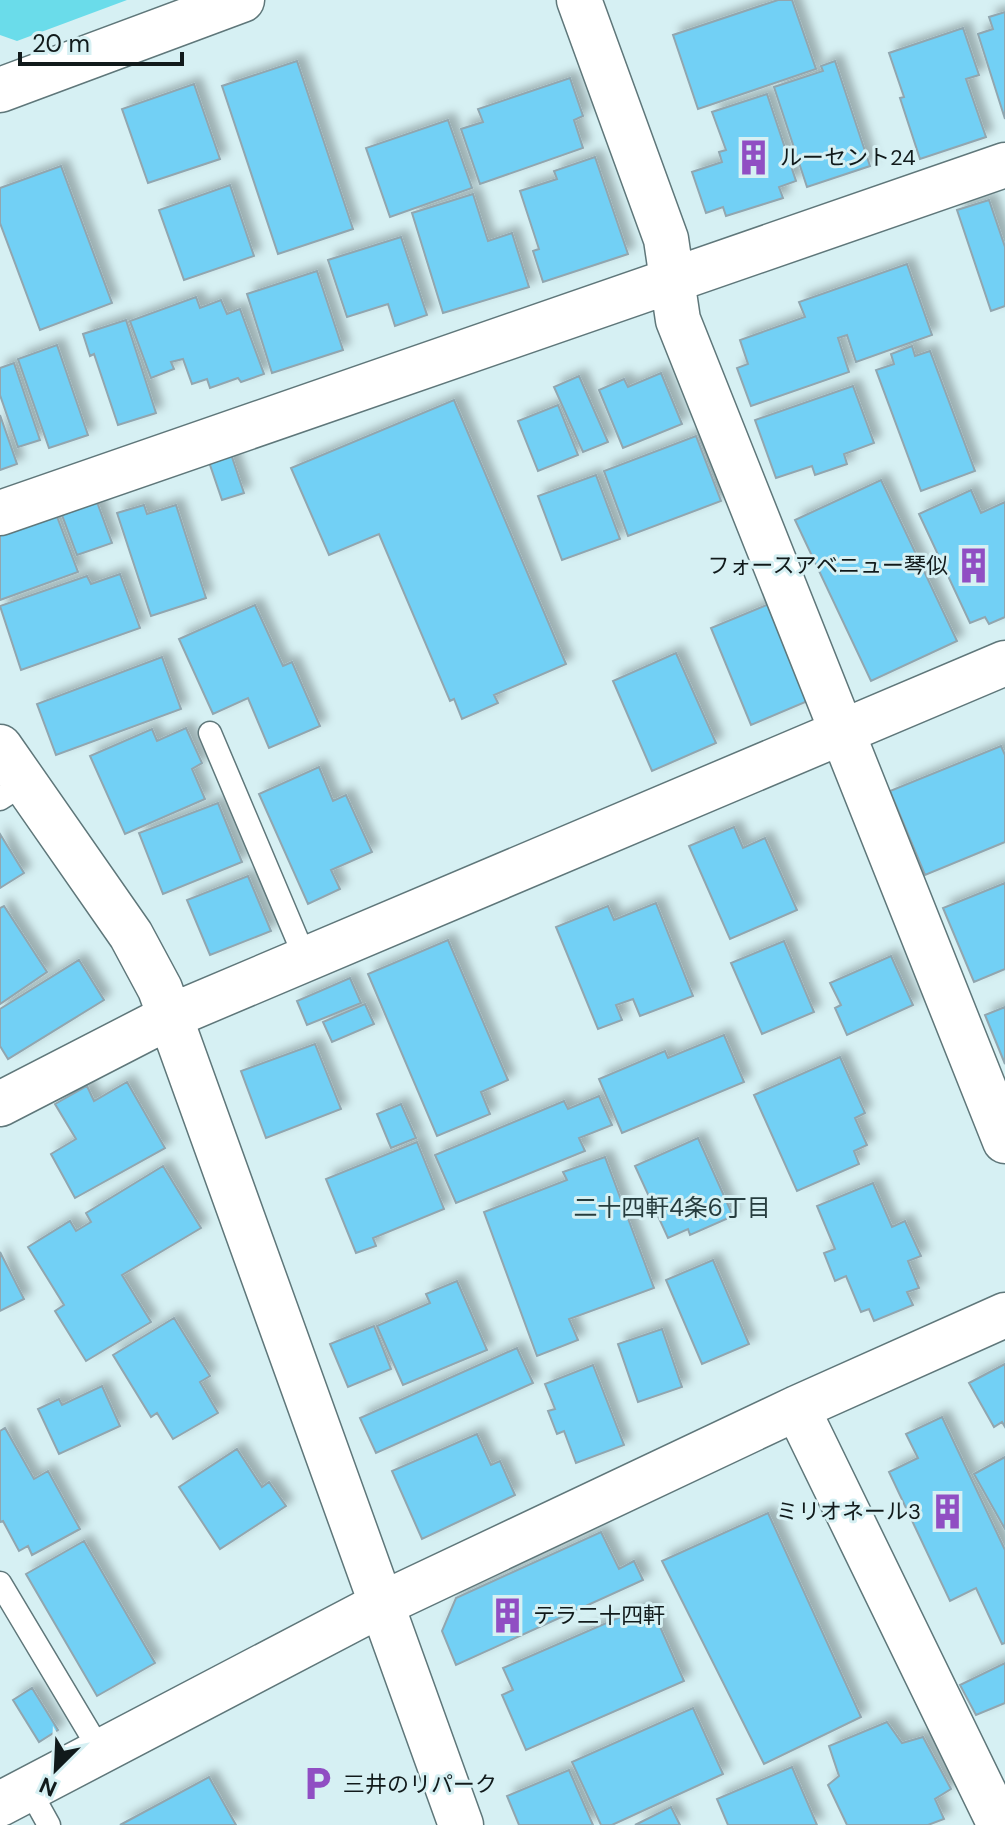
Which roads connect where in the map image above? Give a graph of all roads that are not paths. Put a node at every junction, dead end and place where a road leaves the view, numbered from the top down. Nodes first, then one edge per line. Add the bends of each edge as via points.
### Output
1 (242, 0) edge
2 (579, 0) edge
3 (0, 90) edge
4 (1005, 165) edge
5 (672, 279) junction
6 (0, 513) edge
7 (1005, 663) edge
8 (843, 732) junction
9 (210, 733) dead end
10 (0, 747) edge
11 (12, 791) edge
12 (306, 960) junction
13 (169, 1017) junction
14 (0, 1104) edge
15 (1005, 1141) edge
16 (1005, 1315) edge
17 (797, 1408) junction
18 (0, 1583) edge
19 (380, 1605) junction
20 (101, 1752) junction
21 (26, 1806) edge
22 (461, 1825) edge
23 (1000, 1825) edge

1 - 3 street
2 - 5 street via 666,239
4 - 5 street
5 - 6 street
5 - 8 street via 678,320
7 - 8 street
8 - 12 street
8 - 15 street
9 - 12 lane
10 - 11 street
11 - 13 street via 131,935
12 - 13 street
13 - 14 street
13 - 19 street
16 - 17 street
17 - 19 street
17 - 23 street
18 - 20 lane
19 - 20 street
19 - 22 street
20 - 21 street

